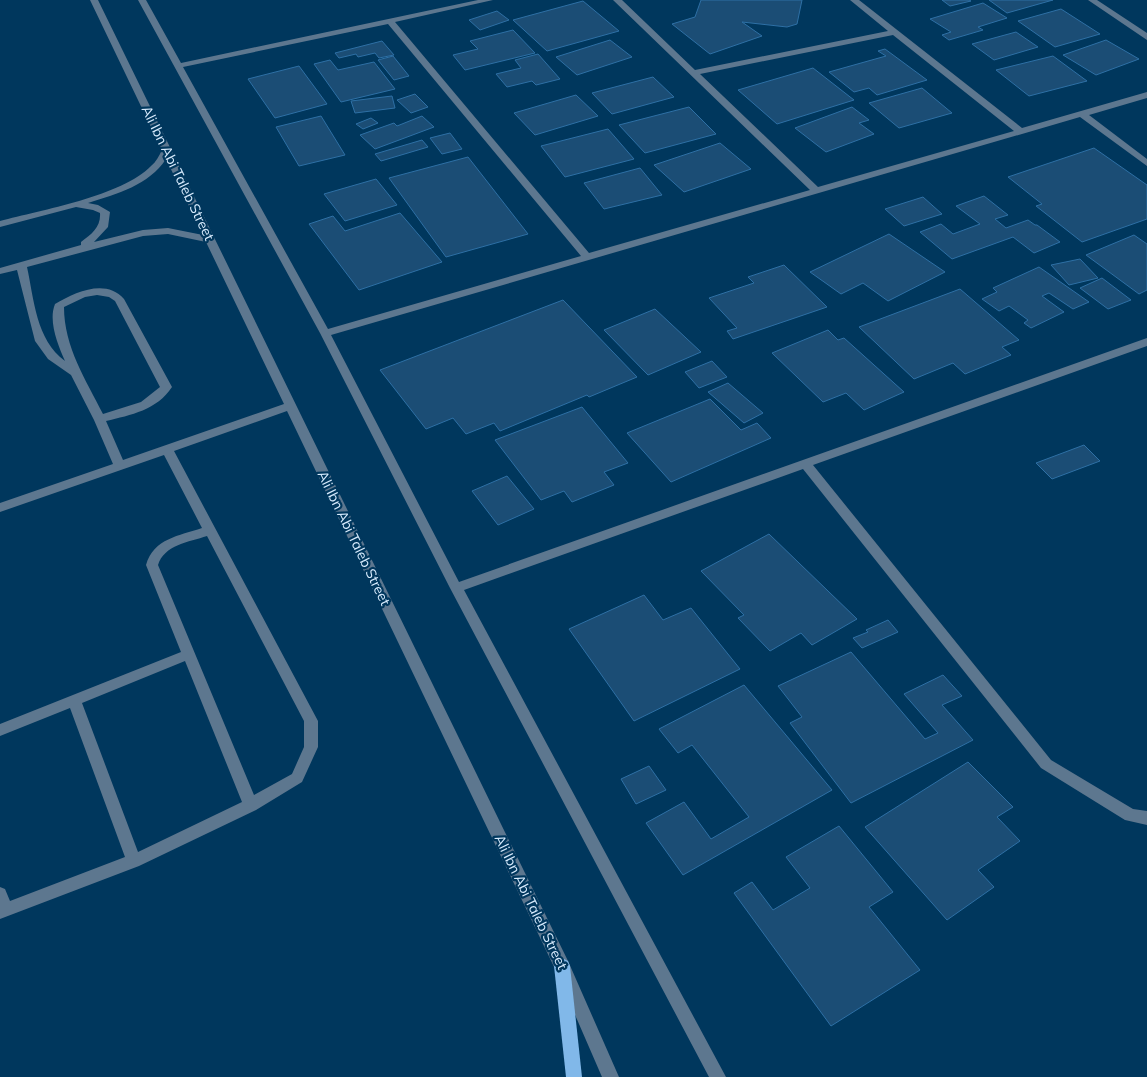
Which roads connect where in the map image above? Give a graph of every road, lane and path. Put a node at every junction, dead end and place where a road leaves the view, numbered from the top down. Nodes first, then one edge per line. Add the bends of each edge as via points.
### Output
1 (94, 0) edge
2 (142, 0) edge
3 (489, 0) edge
4 (617, 0) edge
5 (854, 0) edge
6 (1092, 0) edge
7 (390, 21) junction
8 (894, 32) junction
9 (1147, 37) edge
10 (178, 66) junction
11 (693, 73) junction
12 (1147, 95) edge
13 (1082, 114) junction
14 (1021, 132) junction
15 (167, 150) junction
16 (1147, 163) edge
17 (816, 191) junction
18 (62, 207) junction
19 (0, 224) edge
20 (210, 240) junction
21 (79, 249) junction
22 (587, 257) junction
23 (21, 266) junction
24 (0, 271) edge
25 (325, 333) junction
26 (1147, 342) edge
27 (74, 372) junction
28 (290, 406) junction
29 (100, 420) junction
30 (167, 449) junction
31 (805, 464) junction
32 (120, 466) junction
33 (0, 508) edge
34 (209, 530) junction
35 (456, 588) junction
36 (189, 654) junction
37 (74, 700) junction
38 (0, 730) edge
39 (251, 805) junction
40 (1147, 818) edge
41 (134, 861) junction
42 (0, 894) edge
43 (2, 912) edge
44 (562, 966) junction
45 (574, 1077) edge
46 (611, 1077) edge
47 (718, 1077) edge

1 - 15 street, Ali Ibn Abi Taleb Street
2 - 10 street
3 - 7 street
4 - 11 street
5 - 8 street
6 - 9 street
7 - 10 street
7 - 22 street
8 - 11 street
8 - 14 street
10 - 25 street
11 - 17 street
12 - 13 street
13 - 14 street
13 - 16 street
14 - 17 street
15 - 18 street via 154,170 130,186
15 - 20 street, Ali Ibn Abi Taleb Street
17 - 22 street
18 - 19 street
18 - 21 street via 87,204 104,212 106,220 98,234
20 - 21 street via 168,231
20 - 28 street, Ali Ibn Abi Taleb Street
21 - 23 street
22 - 25 street
23 - 24 street
23 - 27 street via 41,344 47,354
25 - 35 street
26 - 31 street
27 - 29 street
27 - 29 street via 57,318 59,306 74,297 98,290 112,293 119,300 166,386 159,398 145,406
28 - 30 street
28 - 44 street, Ali Ibn Abi Taleb Street
29 - 32 street
30 - 32 street
30 - 34 street
31 - 35 street
31 - 40 street via 1046,764 1130,816
32 - 33 street
34 - 36 street via 168,544 155,555 152,566
34 - 39 street via 310,721 311,747 297,778
35 - 47 street
36 - 37 street
36 - 39 street
37 - 38 street
37 - 41 street
39 - 41 street
41 - 43 street
42 - 43 street
44 - 45 main road
44 - 46 street, Ali Ibn Abi Taleb Street

